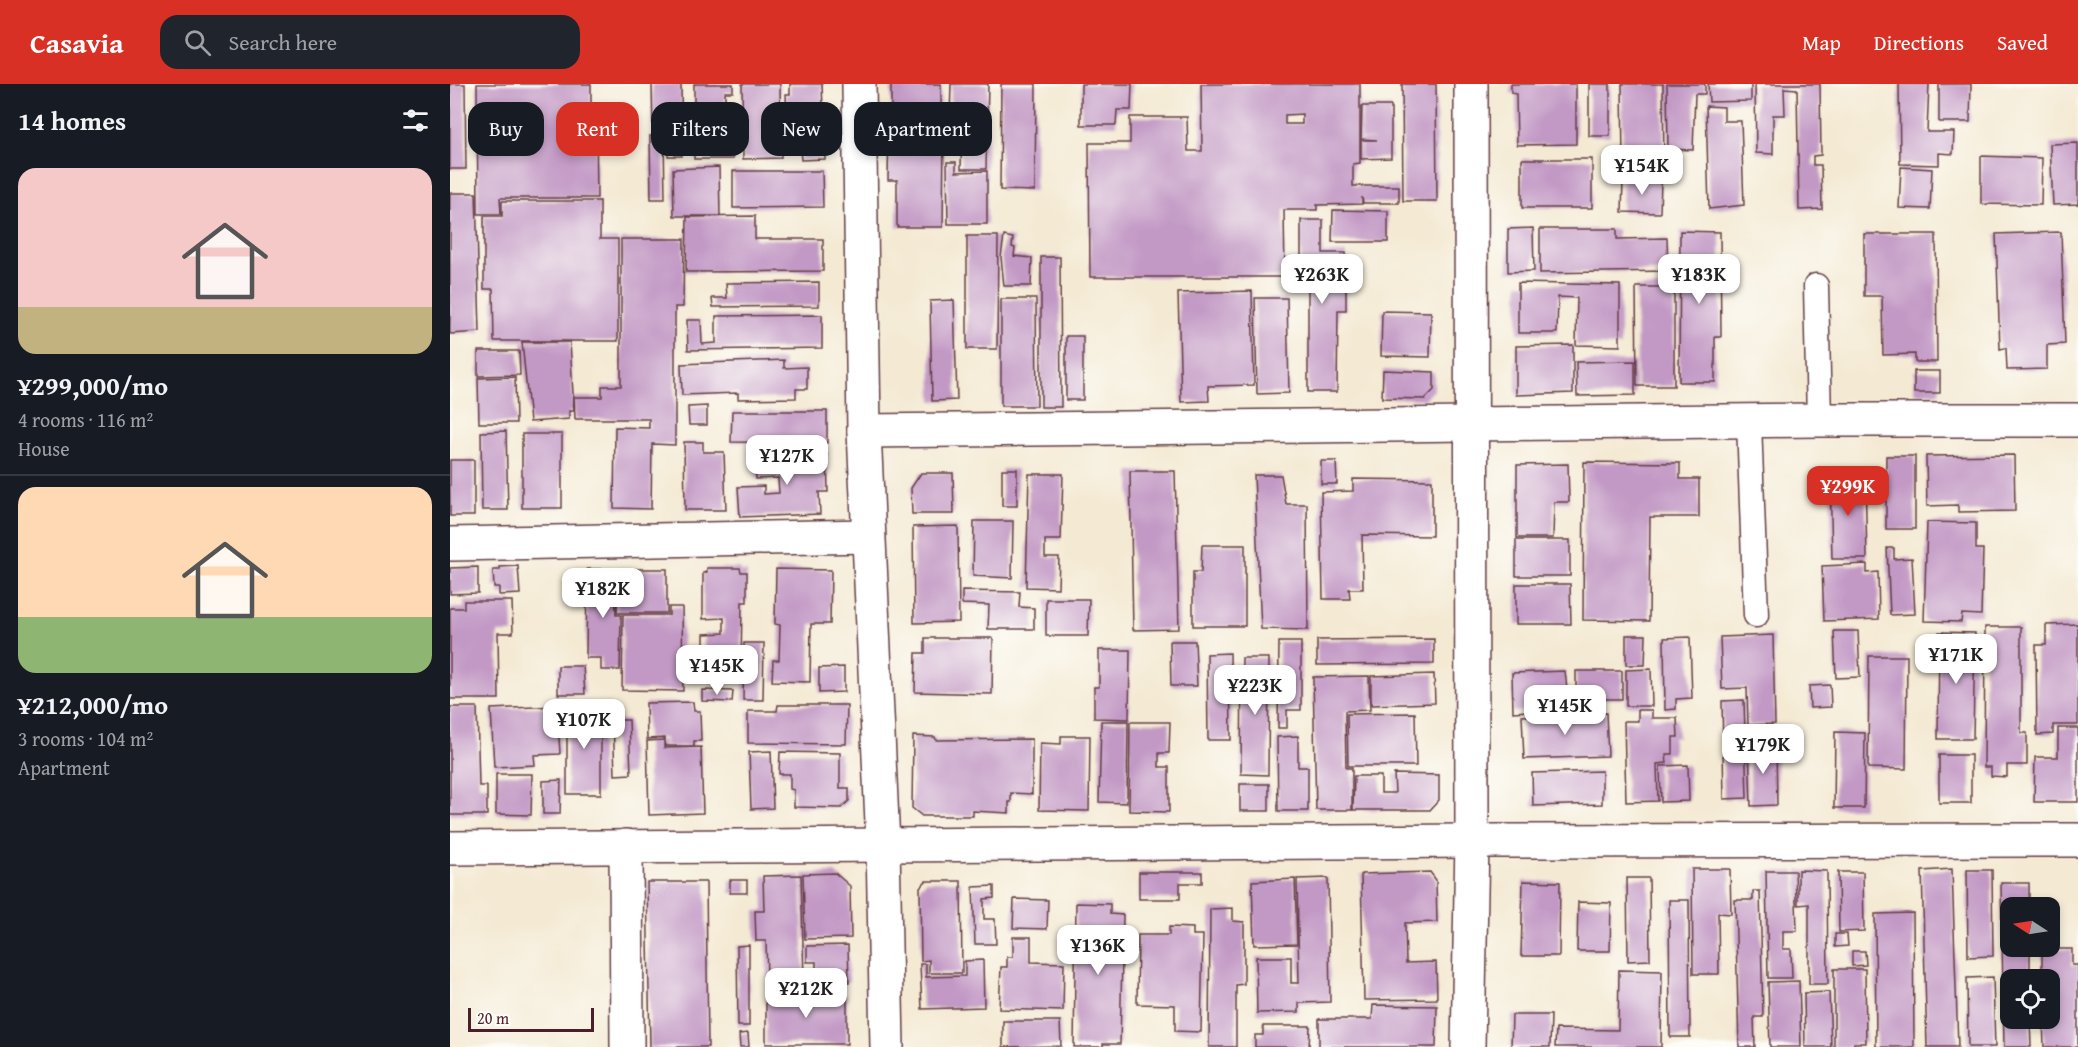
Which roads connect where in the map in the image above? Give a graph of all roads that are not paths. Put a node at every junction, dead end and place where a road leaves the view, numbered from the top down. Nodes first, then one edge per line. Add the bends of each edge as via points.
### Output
1 (859, 84) edge
2 (1471, 84) edge
3 (1816, 286) dead end
4 (1819, 420) junction
5 (2078, 420) edge
6 (1749, 422) junction
7 (1472, 424) junction
8 (864, 431) junction
9 (868, 536) junction
10 (450, 544) edge
11 (1756, 615) dead end
12 (2078, 840) edge
13 (1472, 841) junction
14 (884, 844) junction
15 (626, 846) junction
16 (450, 848) edge
17 (627, 1047) edge
18 (887, 1047) edge
19 (1468, 1047) edge

1 - 8 street
2 - 7 street
3 - 4 lane
4 - 5 street
4 - 6 street
6 - 7 street
6 - 11 lane
7 - 8 street
7 - 13 street
8 - 9 street
9 - 10 street
9 - 14 street
12 - 13 street
13 - 14 street
13 - 19 street
14 - 15 street
14 - 18 street
15 - 16 street
15 - 17 street

